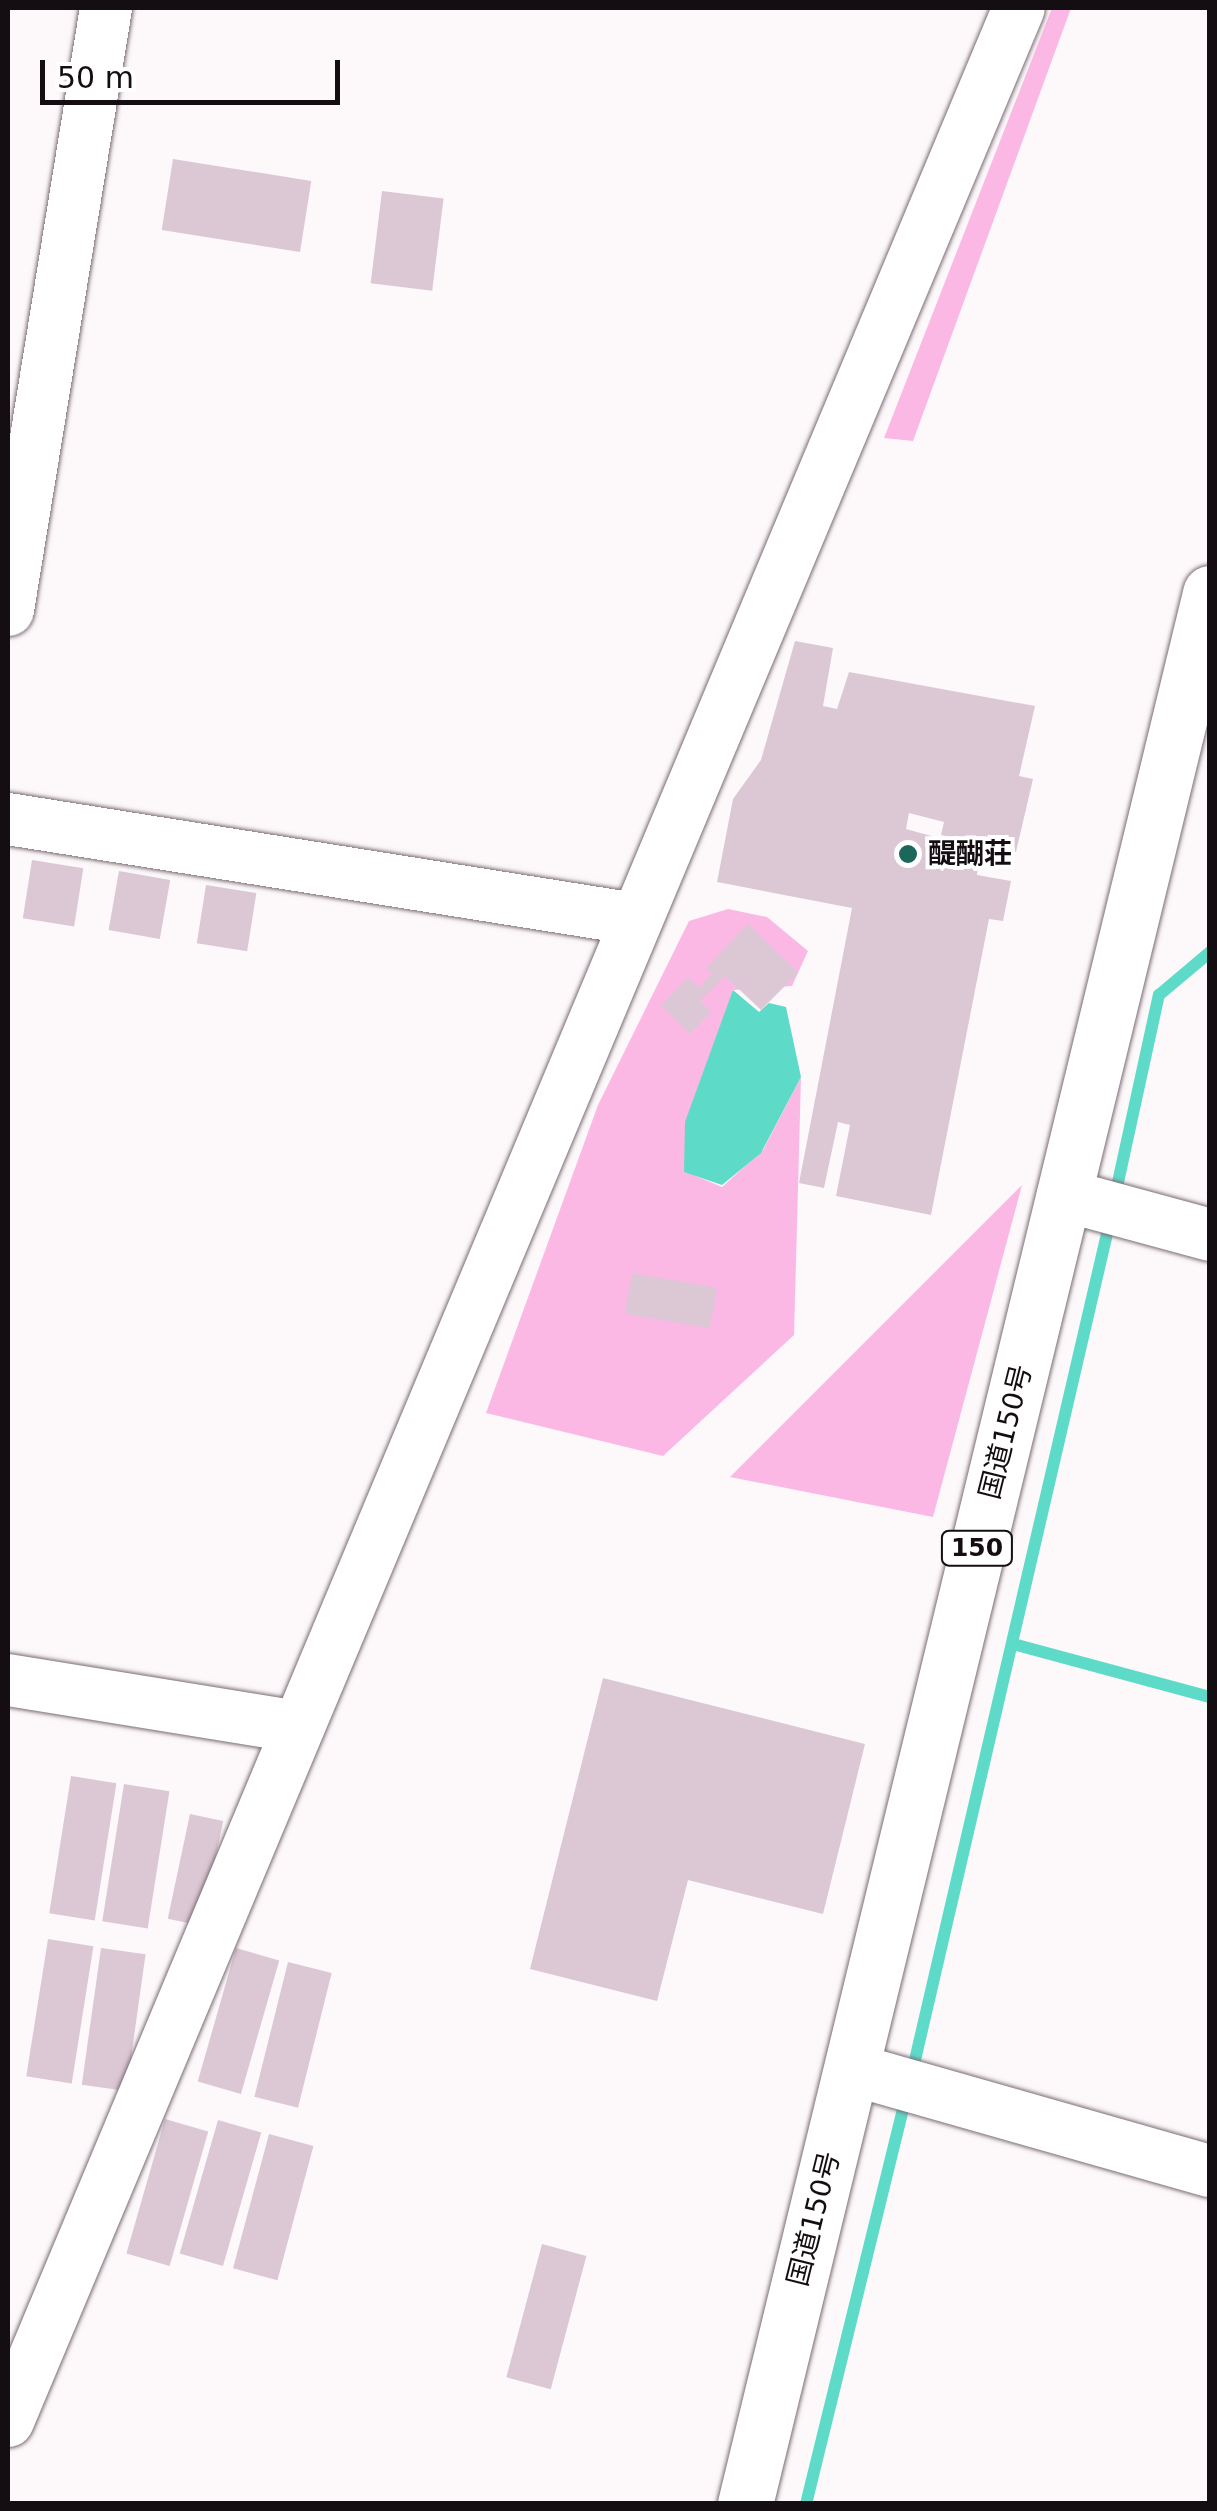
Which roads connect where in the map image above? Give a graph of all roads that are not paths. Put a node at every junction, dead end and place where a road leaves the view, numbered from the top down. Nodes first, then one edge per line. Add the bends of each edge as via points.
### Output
1 (106, 8) edge
2 (1019, 8) edge
3 (1210, 593) edge
4 (8, 610) edge
5 (8, 819) edge
6 (635, 919) junction
7 (1063, 1195) junction
8 (1210, 1235) edge
9 (8, 1680) edge
10 (298, 1727) junction
11 (850, 2069) junction
12 (1210, 2170) edge
13 (8, 2421) edge
14 (744, 2504) edge

1 - 4 street
2 - 6 street
3 - 7 highway, 国道150号 / 150
5 - 6 street
6 - 10 street
7 - 8 street
7 - 11 highway, 国道150号 / 150
9 - 10 street
10 - 13 street
11 - 12 street
11 - 14 highway, 国道150号 / 150

